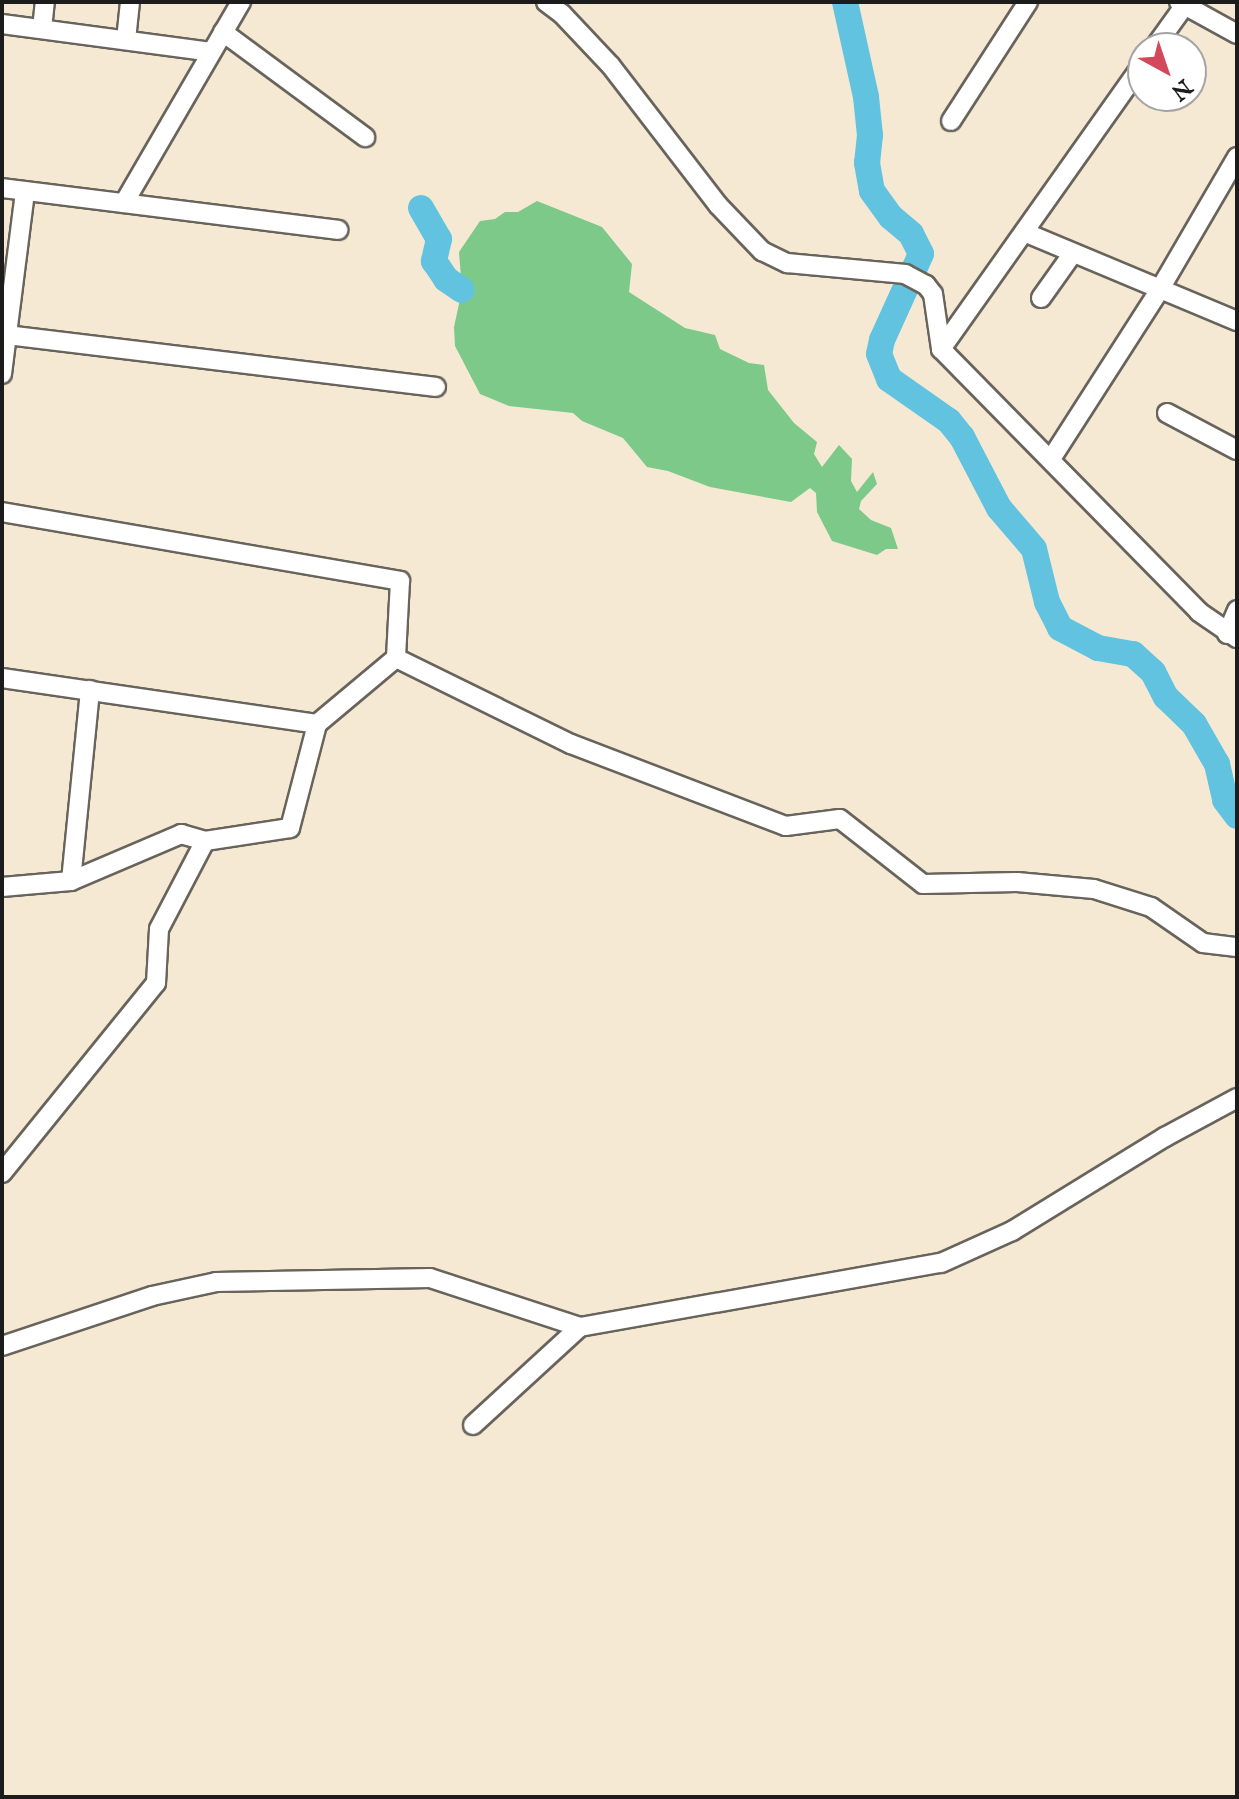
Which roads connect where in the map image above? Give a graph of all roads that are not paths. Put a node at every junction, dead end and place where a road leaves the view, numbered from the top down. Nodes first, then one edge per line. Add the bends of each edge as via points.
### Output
1 (45, 2) edge
2 (130, 2) edge
3 (241, 2) edge
4 (546, 2) edge
5 (1028, 2) edge
6 (1184, 3) edge
7 (2, 24) edge
8 (42, 29) junction
9 (223, 32) junction
10 (1165, 32) edge
11 (1237, 34) edge
12 (126, 40) junction
13 (211, 52) junction
14 (1127, 87) edge
15 (951, 121) dead end
16 (365, 137) dead end
17 (1237, 157) edge
18 (2, 188) edge
19 (25, 191) junction
20 (124, 203) junction
21 (338, 230) dead end
22 (1024, 232) junction
23 (1073, 253) junction
24 (1160, 289) junction
25 (1041, 298) dead end
26 (1237, 321) edge
27 (7, 335) junction
28 (941, 349) junction
29 (2, 374) edge
30 (436, 387) dead end
31 (1167, 413) dead end
32 (1237, 450) edge
33 (1051, 459) junction
34 (2, 512) edge
35 (1237, 610) edge
36 (1232, 636) edge
37 (396, 658) junction
38 (2, 678) edge
39 (90, 690) junction
40 (317, 724) junction
41 (205, 841) junction
42 (71, 881) junction
43 (2, 887) edge
44 (1237, 947) edge
45 (1237, 1098) edge
46 (2, 1173) edge
47 (580, 1327) junction
48 (2, 1346) edge
49 (473, 1425) dead end

1 - 8 street
2 - 12 street
3 - 9 street
4 - 28 street via 611,66 718,205 762,251 787,263 905,274 926,285 933,294
5 - 15 street
6 - 10 street
6 - 11 street
7 - 8 street
8 - 12 street
9 - 13 street
9 - 16 street
12 - 13 street
13 - 20 street
14 - 22 street
17 - 24 street
18 - 19 street
19 - 20 street
19 - 27 street
20 - 21 street
22 - 23 street
22 - 28 street
23 - 24 street
23 - 25 street
24 - 26 street
24 - 33 street
27 - 29 street
27 - 30 street
28 - 33 street
31 - 32 street
33 - 36 street via 1199,612
34 - 37 street via 400,581
35 - 36 street
37 - 40 street
37 - 44 street via 571,744 786,826 840,819 923,884 1017,882 1094,889 1151,907 1203,943
38 - 39 street
39 - 40 street
39 - 42 street
40 - 41 street via 290,828
41 - 42 street via 181,834
41 - 46 street via 159,929 156,983
42 - 43 street
45 - 47 street via 1012,1231 941,1263
47 - 48 street via 430,1278 216,1282 152,1296
47 - 49 street

